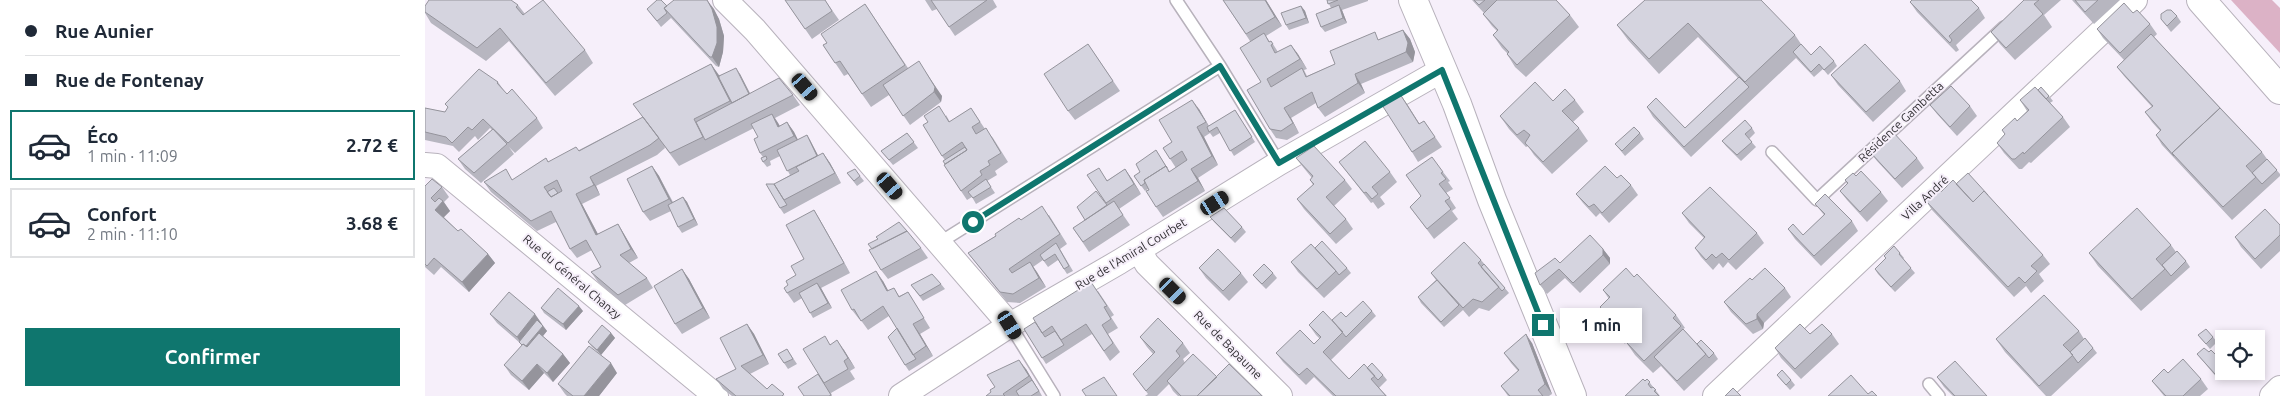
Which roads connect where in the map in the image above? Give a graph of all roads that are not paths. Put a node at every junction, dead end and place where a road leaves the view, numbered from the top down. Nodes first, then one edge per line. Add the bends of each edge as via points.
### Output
1 (725, 0) edge
2 (1176, 0) edge
3 (1413, 0) edge
4 (2135, 0) edge
5 (2201, 0) edge
6 (2011, 20) edge
7 (1220, 66) junction
8 (1442, 70) junction
9 (2280, 90) edge
10 (1772, 152) dead end
11 (1279, 163) junction
12 (425, 165) edge
13 (939, 243) junction
14 (1139, 250) junction
15 (1010, 325) junction
16 (1929, 384) dead end
17 (2280, 388) edge
18 (716, 396) edge
19 (901, 396) edge
20 (1054, 396) edge
21 (1279, 396) edge
22 (1572, 396) edge
23 (1715, 396) edge
24 (1939, 396) edge
25 (2271, 396) edge

1 - 13 street via 755,30
2 - 7 lane
3 - 8 street
4 - 23 street, Villa André
5 - 9 street
6 - 10 lane, Résidence Gambetta via 1817,200
7 - 11 lane
7 - 13 lane
8 - 11 street, Rue de l'Amiral Courbet
8 - 22 street
11 - 14 street, Rue de l'Amiral Courbet
12 - 18 street, Rue du Général Chanzy via 437,166
13 - 15 street
14 - 15 street, Rue de l'Amiral Courbet
14 - 21 street, Rue de Bapaume via 1147,264
15 - 19 street, Rue de l'Amiral Courbet
15 - 20 lane
16 - 24 lane
17 - 25 street

